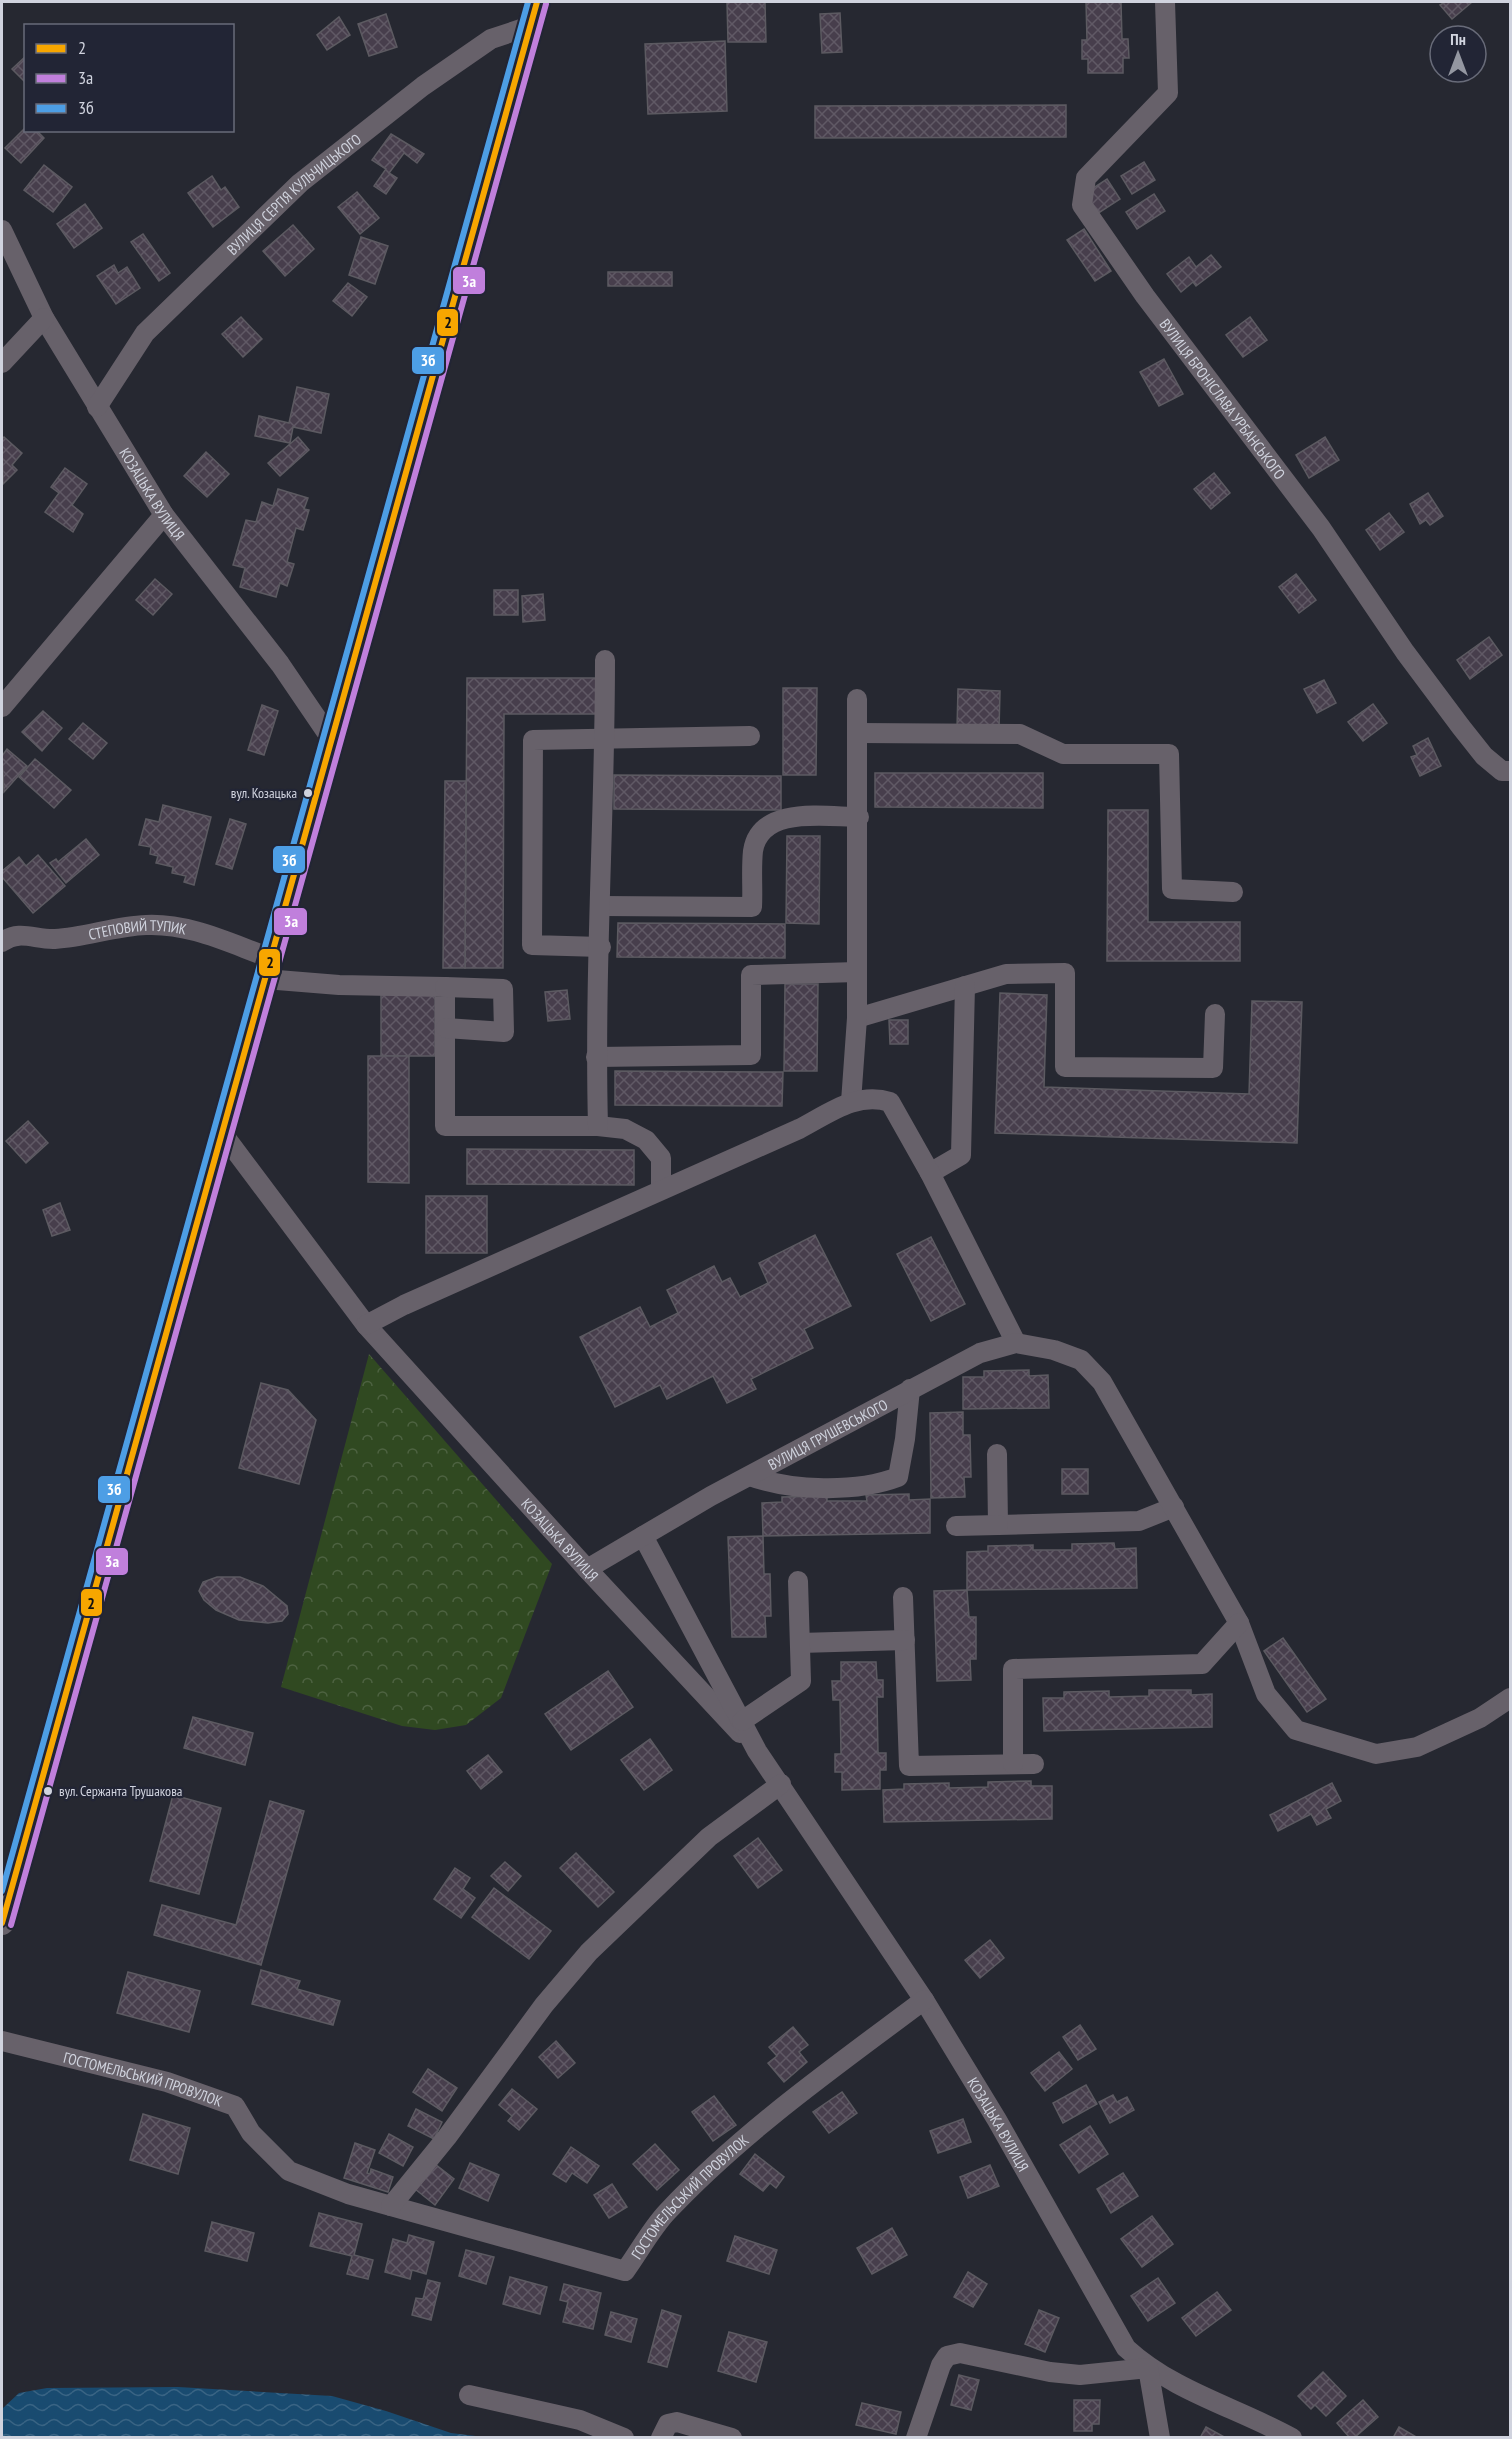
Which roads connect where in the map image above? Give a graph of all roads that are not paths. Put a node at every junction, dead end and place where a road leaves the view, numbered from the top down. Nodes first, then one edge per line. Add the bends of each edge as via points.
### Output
1 (537, 2) edge
2 (1165, 2) edge
3 (530, 26) junction
4 (2, 230) edge
5 (44, 318) junction
6 (2, 363) edge
7 (97, 407) junction
8 (164, 515) junction
9 (604, 660) dead end
10 (857, 699) dead end
11 (2, 708) edge
12 (858, 733) junction
13 (750, 736) dead end
14 (605, 738) junction
15 (331, 739) junction
16 (1510, 771) edge
17 (859, 817) junction
18 (1233, 892) dead end
19 (601, 906) junction
20 (5, 934) edge
21 (601, 947) junction
22 (268, 968) junction
23 (857, 972) junction
24 (965, 986) junction
25 (445, 987) junction
26 (1215, 1014) dead end
27 (857, 1018) junction
28 (446, 1029) junction
29 (596, 1057) junction
30 (851, 1102) junction
31 (598, 1126) junction
32 (223, 1134) junction
33 (930, 1173) junction
34 (661, 1189) junction
35 (366, 1325) junction
36 (1016, 1343) junction
37 (910, 1389) junction
38 (997, 1454) dead end
39 (750, 1476) junction
40 (1174, 1508) junction
41 (998, 1525) junction
42 (956, 1526) dead end
43 (643, 1536) junction
44 (587, 1569) junction
45 (798, 1581) dead end
46 (903, 1597) dead end
47 (1239, 1623) junction
48 (905, 1640) junction
49 (800, 1643) junction
50 (1510, 1698) edge
51 (742, 1721) junction
52 (757, 1751) junction
53 (1013, 1764) junction
54 (1034, 1764) dead end
55 (781, 1784) junction
56 (2, 1923) edge
57 (924, 2000) junction
58 (2, 2041) edge
59 (391, 2206) junction
60 (1148, 2368) junction
61 (469, 2395) dead end
62 (624, 2438) edge
63 (661, 2438) edge
64 (732, 2438) edge
65 (916, 2438) edge
66 (1160, 2438) edge
67 (1292, 2438) edge

1 - 3 street
2 - 16 street, ВУЛИЦЯ БРОНІСЛАВА УРБАНСЬКОГО via 1168,93 1086,178 1082,205 1145,296 1321,528 1461,727 1484,756 1502,771
3 - 7 street, ВУЛИЦЯ СЕРГІЯ КУЛЬЧИЦЬКОГО via 491,39 423,86 300,183 145,333
3 - 15 street
4 - 5 street, КОЗАЦЬКА ВУЛИЦЯ
5 - 6 street
5 - 7 street, КОЗАЦЬКА ВУЛИЦЯ
7 - 8 street, КОЗАЦЬКА ВУЛИЦЯ
8 - 11 street
8 - 15 street, КОЗАЦЬКА ВУЛИЦЯ via 280,664
9 - 14 street
10 - 12 street
12 - 17 street
12 - 18 street via 1020,734 1063,754 1169,754 1172,889
13 - 14 street
14 - 19 street
14 - 21 street via 533,740 532,945
15 - 22 street
17 - 19 street via 789,816 768,824 753,848 752,908
17 - 23 street
19 - 21 street
20 - 22 street, СТЕПОВИЙ ТУПИК via 52,939 145,925 182,927
21 - 29 street
22 - 25 street, СТЕПОВИЙ ТУПИК via 339,986
22 - 32 street
23 - 27 street
23 - 29 street via 752,975 752,1055
24 - 26 street via 1006,974 1065,973 1065,1067 1213,1068
24 - 27 street
24 - 33 street via 961,1155
25 - 28 street
25 - 28 street, СТЕПОВИЙ ТУПИК via 503,989 504,1000 504,1032
27 - 30 street
28 - 31 street via 445,1126
29 - 31 street
30 - 33 street via 873,1097 890,1102
30 - 34 street
31 - 34 street via 626,1129 646,1140 661,1158
32 - 35 street, КОЗАЦЬКА ВУЛИЦЯ
32 - 56 street
33 - 36 street
34 - 35 street
35 - 44 street, КОЗАЦЬКА ВУЛИЦЯ
36 - 37 street, ВУЛИЦЯ ГРУШЕВСЬКОГО via 980,1353
36 - 40 street via 1081,1360 1102,1382
37 - 39 street, ВУЛИЦЯ ГРУШЕВСЬКОГО
37 - 39 street via 897,1477 878,1485 820,1487 774,1485
38 - 41 street
39 - 43 street, ВУЛИЦЯ ГРУШЕВСЬКОГО
40 - 41 street via 1139,1521
40 - 47 street
41 - 42 street
43 - 44 street, ВУЛИЦЯ ГРУШЕВСЬКОГО
43 - 51 street, КОЗАЦЬКА ВУЛИЦЯ
44 - 52 street, КОЗАЦЬКА ВУЛИЦЯ
45 - 49 street
46 - 48 street
47 - 50 street via 1266,1694 1296,1730 1376,1754 1417,1747 1480,1718
47 - 53 street via 1202,1664 1013,1669
48 - 49 street
48 - 53 street via 909,1766
49 - 51 street via 801,1681
51 - 52 street, КОЗАЦЬКА ВУЛИЦЯ
52 - 55 street, КОЗАЦЬКА ВУЛИЦЯ
53 - 54 street
55 - 57 street, КОЗАЦЬКА ВУЛИЦЯ
55 - 59 street via 709,1837 596,1944 544,2005
57 - 59 street, ГОСТОМЕЛЬСЬКИЙ ПРОВУЛОК via 829,2070 738,2146 666,2213 625,2271
57 - 60 street, КОЗАЦЬКА ВУЛИЦЯ via 1126,2348
58 - 59 street, ГОСТОМЕЛЬСЬКИЙ ПРОВУЛОК via 167,2082 235,2106 252,2133 289,2171
60 - 65 street via 1080,2375 960,2354 947,2356
60 - 66 street
60 - 67 street, КОЗАЦЬКА ВУЛИЦЯ
61 - 62 street via 580,2420
63 - 64 street via 668,2424 677,2422

